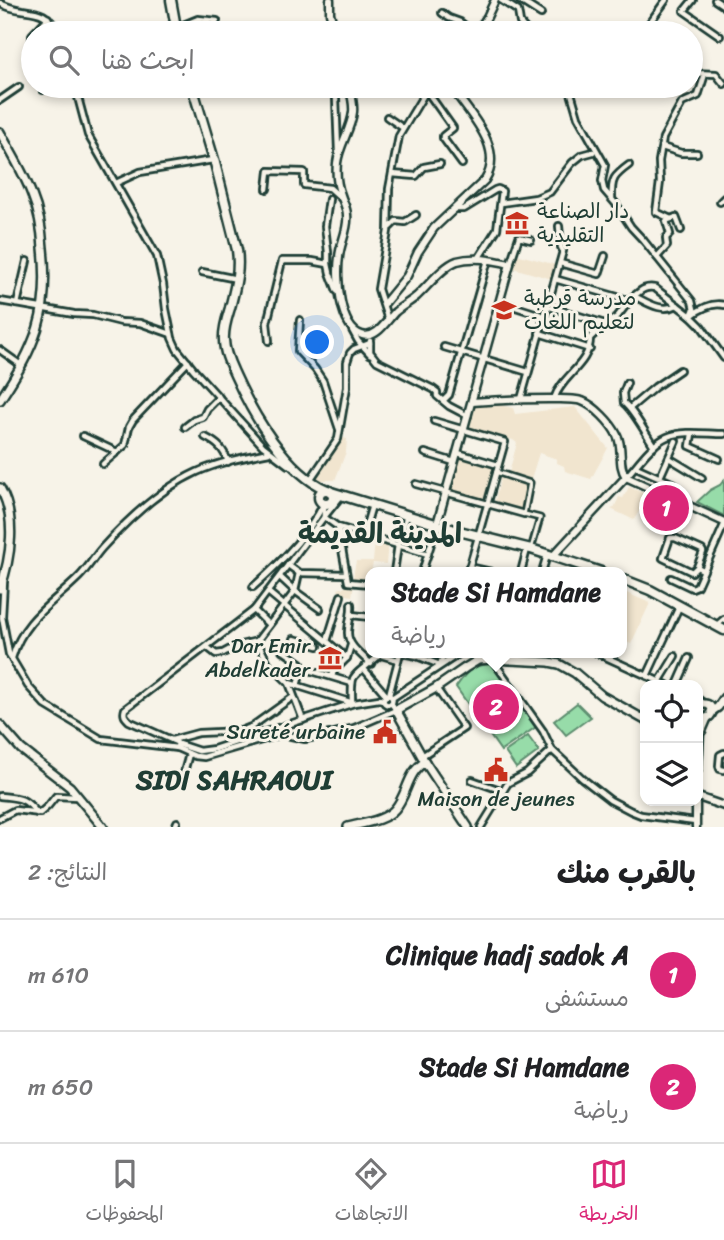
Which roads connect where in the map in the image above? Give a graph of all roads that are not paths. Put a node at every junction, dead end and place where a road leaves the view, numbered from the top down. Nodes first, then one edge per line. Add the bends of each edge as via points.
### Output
1 (171, 0) edge
2 (330, 0) edge
3 (495, 0) edge
4 (501, 0) edge
5 (519, 0) edge
6 (666, 0) edge
7 (693, 0) edge
8 (715, 0) edge
9 (0, 3) edge
10 (724, 6) edge
11 (442, 13) dead end
12 (541, 14) dead end
13 (48, 18) junction
14 (45, 21) edge
15 (50, 21) edge
16 (175, 21) edge
17 (193, 21) edge
18 (217, 21) dead end
19 (332, 21) edge
20 (456, 21) edge
21 (484, 21) edge
22 (520, 21) edge
23 (651, 21) edge
24 (698, 21) edge
25 (703, 24) edge
26 (720, 36) dead end
27 (705, 74) joint
28 (703, 80) edge
29 (724, 84) edge
30 (19, 87) dead end
31 (78, 98) edge
32 (196, 98) edge
33 (335, 98) edge
34 (351, 98) edge
35 (421, 98) edge
36 (434, 98) edge
37 (459, 98) edge
38 (572, 98) edge
39 (693, 98) edge
40 (0, 100) edge
41 (387, 117) dead end
42 (403, 129) junction
43 (0, 132) edge
44 (662, 147) junction
45 (593, 152) dead end
46 (697, 153) dead end
47 (338, 158) junction
48 (214, 160) junction
49 (440, 164) dead end
50 (462, 164) dead end
51 (629, 165) dead end
52 (392, 174) junction
53 (116, 183) junction
54 (267, 189) dead end
55 (329, 199) dead end
56 (612, 199) junction
57 (343, 200) junction
58 (501, 203) junction
59 (455, 208) junction
60 (416, 215) dead end
61 (671, 219) junction
62 (559, 226) dead end
63 (388, 230) junction
64 (681, 230) dead end
65 (531, 240) dead end
66 (605, 256) dead end
67 (657, 257) junction
68 (478, 259) junction
69 (488, 260) junction
70 (27, 261) dead end
71 (560, 263) junction
72 (328, 264) junction
73 (510, 264) junction
74 (202, 272) dead end
75 (237, 279) junction
76 (555, 279) junction
77 (339, 294) junction
78 (634, 296) junction
79 (0, 301) edge
80 (500, 302) junction
81 (17, 304) junction
82 (384, 304) junction
83 (677, 305) junction
84 (724, 305) edge
85 (547, 306) junction
86 (43, 309) junction
87 (544, 316) junction
88 (691, 316) junction
89 (300, 320) dead end
90 (348, 320) junction
91 (388, 320) junction
92 (604, 324) junction
93 (376, 331) junction
94 (540, 333) junction
95 (171, 334) junction
96 (268, 341) dead end
97 (370, 343) junction
98 (362, 346) junction
99 (444, 346) dead end
100 (590, 349) junction
101 (0, 350) edge
102 (461, 352) junction
103 (373, 358) junction
104 (724, 358) edge
105 (484, 359) junction
106 (188, 362) junction
107 (22, 366) junction
108 (680, 370) dead end
109 (528, 372) junction
110 (627, 383) dead end
111 (219, 397) junction
112 (521, 399) junction
113 (554, 399) junction
114 (0, 400) edge
115 (444, 400) junction
116 (472, 402) junction
117 (630, 408) junction
118 (468, 416) junction
119 (434, 421) dead end
120 (185, 426) dead end
121 (464, 430) junction
122 (339, 431) junction
123 (692, 434) junction
124 (724, 434) edge
125 (83, 436) dead end
126 (205, 437) dead end
127 (676, 441) dead end
128 (654, 446) junction
129 (117, 452) junction
130 (270, 452) junction
131 (425, 453) dead end
132 (458, 453) junction
133 (669, 458) junction
134 (719, 459) dead end
135 (228, 462) junction
136 (455, 462) junction
137 (103, 464) dead end
138 (498, 465) junction
139 (636, 467) junction
140 (496, 472) junction
141 (626, 477) junction
142 (660, 477) junction
143 (702, 478) dead end
144 (310, 480) junction
145 (416, 484) dead end
146 (674, 484) dead end
147 (0, 488) edge
148 (329, 491) junction
149 (446, 492) junction
150 (342, 496) junction
151 (3, 500) edge
152 (321, 501) junction
153 (487, 504) junction
154 (372, 505) junction
155 (524, 514) junction
156 (407, 515) junction
157 (324, 517) junction
158 (724, 523) edge
159 (437, 524) junction
160 (338, 527) junction
161 (363, 536) junction
162 (477, 536) junction
163 (398, 545) junction
164 (529, 549) junction
165 (428, 554) junction
166 (550, 556) junction
167 (288, 565) junction
168 (395, 567) edge
169 (424, 567) edge
170 (469, 567) edge
171 (523, 567) edge
172 (544, 567) edge
173 (585, 567) edge
174 (700, 568) junction
175 (299, 573) junction
176 (346, 573) junction
177 (4, 577) junction
178 (280, 577) junction
179 (671, 578) dead end
180 (627, 581) edge
181 (365, 584) edge
182 (253, 587) dead end
183 (0, 589) edge
184 (295, 591) junction
185 (268, 592) junction
186 (341, 596) dead end
187 (351, 604) dead end
188 (283, 606) junction
189 (680, 606) junction
190 (254, 610) junction
191 (320, 610) dead end
192 (352, 615) junction
193 (365, 616) edge
194 (724, 619) edge
195 (268, 625) junction
196 (720, 628) edge
197 (294, 639) dead end
198 (257, 641) junction
199 (327, 641) junction
200 (351, 645) junction
201 (318, 646) dead end
202 (207, 648) junction
203 (282, 650) dead end
204 (675, 656) dead end
205 (12, 658) junction
206 (347, 658) junction
207 (378, 658) edge
208 (393, 658) edge
209 (425, 658) edge
210 (442, 658) edge
211 (452, 658) edge
212 (486, 658) edge
213 (496, 658) edge
214 (513, 658) edge
215 (608, 658) edge
216 (689, 658) dead end
217 (398, 660) joint
218 (371, 664) junction
219 (440, 665) junction
220 (302, 668) junction
221 (364, 669) junction
222 (332, 676) junction
223 (647, 676) junction
224 (655, 680) edge
225 (660, 680) edge
226 (679, 680) edge
227 (289, 683) junction
228 (352, 683) junction
229 (297, 686) junction
230 (436, 688) junction
231 (293, 697) junction
232 (724, 698) edge
233 (389, 700) junction
234 (353, 703) junction
235 (703, 712) edge
236 (640, 717) edge
237 (303, 720) junction
238 (0, 725) edge
239 (172, 740) junction
240 (178, 746) junction
241 (552, 750) junction
242 (724, 753) edge
243 (189, 754) junction
244 (423, 759) junction
245 (724, 770) edge
246 (184, 772) dead end
247 (472, 780) dead end
248 (503, 792) junction
249 (0, 796) edge
250 (79, 797) junction
251 (703, 801) edge
252 (697, 806) edge
253 (724, 806) edge
254 (37, 813) junction
255 (0, 818) edge
256 (696, 825) edge
257 (103, 827) edge
258 (348, 827) edge
259 (468, 827) edge
260 (481, 827) edge

1 - 16 main road
2 - 19 street
3 - 21 street
4 - 22 street via 518,10
5 - 12 street
6 - 23 street
7 - 24 street via 684,11
8 - 10 street
9 - 13 street
11 - 20 street
13 - 14 street
13 - 15 street
17 - 18 street
25 - 26 street
27 - 28 street
27 - 29 street via 716,74
30 - 40 street
31 - 53 street via 88,135
32 - 48 main road
33 - 47 street
34 - 47 street via 351,121
35 - 42 street
36 - 50 street via 453,128 443,136
37 - 59 street via 488,142 491,166 485,180
38 - 56 street via 605,165 603,186
39 - 44 street via 682,103
41 - 42 street
42 - 52 street
43 - 86 main road via 26,179 39,220 45,261
44 - 46 street
44 - 61 street via 656,212
45 - 58 street via 572,163 550,192
47 - 57 street via 337,183
48 - 53 street via 140,172
48 - 75 main road via 235,238
49 - 52 street via 424,167 416,176
51 - 56 street via 613,179
52 - 63 street
53 - 95 street via 157,257
54 - 57 street via 269,171 304,172 304,186 330,188
55 - 72 street via 325,226
56 - 67 street
57 - 77 street via 348,219 339,257
58 - 59 street via 498,189 464,209
58 - 68 street via 497,229
59 - 82 street via 434,228 407,276
60 - 63 street via 405,222 396,221
61 - 64 street via 676,217
61 - 67 street via 666,221 667,246
62 - 71 street via 564,251
63 - 82 street via 378,284
65 - 73 street via 519,237
66 - 71 street via 599,274
67 - 88 street via 692,301
68 - 69 street
68 - 91 street via 450,264
69 - 73 street
69 - 102 street
70 - 81 street
71 - 76 street
72 - 77 street
72 - 96 street via 282,261 267,323
73 - 80 street
74 - 75 street
75 - 144 main road via 223,339 228,358 253,413
76 - 78 street via 621,299
76 - 85 street
77 - 90 street
78 - 83 street via 659,309
78 - 83 street via 648,287
78 - 92 street via 617,317
79 - 81 street
80 - 87 street
80 - 105 street
81 - 86 street
82 - 91 street
83 - 88 street
84 - 88 street via 708,306
85 - 87 street
85 - 92 street
86 - 95 street via 140,323
86 - 107 main road
87 - 94 street
88 - 104 street
89 - 122 street via 298,351 323,381
90 - 93 street via 359,334
90 - 98 street
91 - 93 street
92 - 100 street via 590,338
93 - 97 street
94 - 100 street
94 - 109 street
95 - 106 street
97 - 98 street
97 - 103 street
98 - 103 street
98 - 122 street via 354,349 347,362
99 - 102 street
100 - 113 street
101 - 107 street
102 - 105 street
102 - 115 street
103 - 115 street via 433,389
105 - 109 street
105 - 116 street
106 - 111 street
106 - 129 street via 130,424 125,445
107 - 114 main road
108 - 117 street
109 - 112 street
110 - 117 street via 623,398
111 - 120 street via 203,417
111 - 130 street
112 - 113 street
112 - 116 street
113 - 141 street via 580,400 608,423 619,439 620,464
115 - 118 street
116 - 118 street
117 - 128 street
118 - 121 street
119 - 121 street
121 - 132 street
121 - 138 street via 505,442
122 - 144 street via 335,445
123 - 124 street
123 - 128 street via 669,436
123 - 134 street via 690,446
125 - 129 street
126 - 135 street via 223,450
127 - 133 street
128 - 139 street
129 - 137 street
130 - 135 street
130 - 144 street
131 - 136 street
132 - 136 street
132 - 138 street
133 - 142 street
133 - 143 street
135 - 205 street via 185,478 146,504 28,624
136 - 149 street
138 - 140 street
139 - 141 street
139 - 142 street
140 - 153 street
140 - 155 street via 530,483
141 - 158 street
141 - 166 street
142 - 146 street
144 - 148 main road
144 - 152 main road
145 - 149 street
147 - 151 main road
148 - 150 main road
148 - 152 main road via 332,501
149 - 153 street
149 - 159 street
150 - 154 main road
150 - 157 street
151 - 177 main road via 10,516
152 - 157 street
152 - 182 street via 311,526
153 - 155 street
153 - 162 street
154 - 156 main road
154 - 161 street
155 - 164 street via 540,519
156 - 159 main road
156 - 163 street
157 - 160 street
157 - 167 street
158 - 174 street
159 - 162 main road
159 - 165 street
160 - 161 street
160 - 176 street
161 - 163 street
162 - 164 main road
162 - 170 street
163 - 165 street
163 - 168 street
164 - 166 main road
164 - 171 street
165 - 169 street
166 - 172 street
166 - 173 main road
167 - 175 street
167 - 178 street
174 - 174 street via 702,550 670,538 663,558 692,572
174 - 179 street via 694,588
175 - 176 street
175 - 184 street
176 - 181 street via 348,582
177 - 183 main road
177 - 205 street via 3,627
178 - 184 street
178 - 185 street
180 - 189 main road
184 - 188 street
184 - 191 street
185 - 188 street
185 - 190 street
186 - 199 street
187 - 192 street
188 - 195 street
188 - 199 street
189 - 196 main road
189 - 223 street
190 - 195 street
190 - 202 street
192 - 193 street
192 - 200 street
194 - 196 street
195 - 198 street
197 - 201 street
198 - 202 street via 223,653
198 - 227 street via 268,663
199 - 206 street
200 - 206 street
200 - 218 street
202 - 239 street via 123,713 130,721
203 - 220 street
204 - 225 street
205 - 240 street via 45,705 96,737
206 - 222 street
207 - 218 street
208 - 217 street
209 - 219 street
210 - 219 street
211 - 219 street
212 - 230 main road
213 - 241 street
214 - 236 main road via 559,664
215 - 223 street
216 - 226 street
217 - 233 street
218 - 221 street
219 - 233 street
220 - 222 street
220 - 229 street
221 - 228 street
221 - 233 street
222 - 228 street
223 - 224 street
227 - 229 street
227 - 231 street
228 - 234 street
229 - 234 street
230 - 233 main road
230 - 244 street via 464,728
231 - 237 street
231 - 239 street via 241,731 198,733
232 - 235 main road via 718,707
233 - 234 street
233 - 243 street via 354,728 305,739 282,734 208,757
233 - 244 main road
234 - 237 street
237 - 240 street via 214,749
238 - 250 main road via 21,749
239 - 240 street
240 - 243 street
241 - 248 street via 508,783
241 - 256 street via 621,807
242 - 245 street via 720,753 719,766
243 - 246 street
244 - 258 main road via 395,809
244 - 259 main road
247 - 248 street
248 - 260 street
249 - 254 street via 23,799
250 - 254 street via 56,796
250 - 257 main road
251 - 253 street
252 - 256 street
254 - 255 street via 15,810

